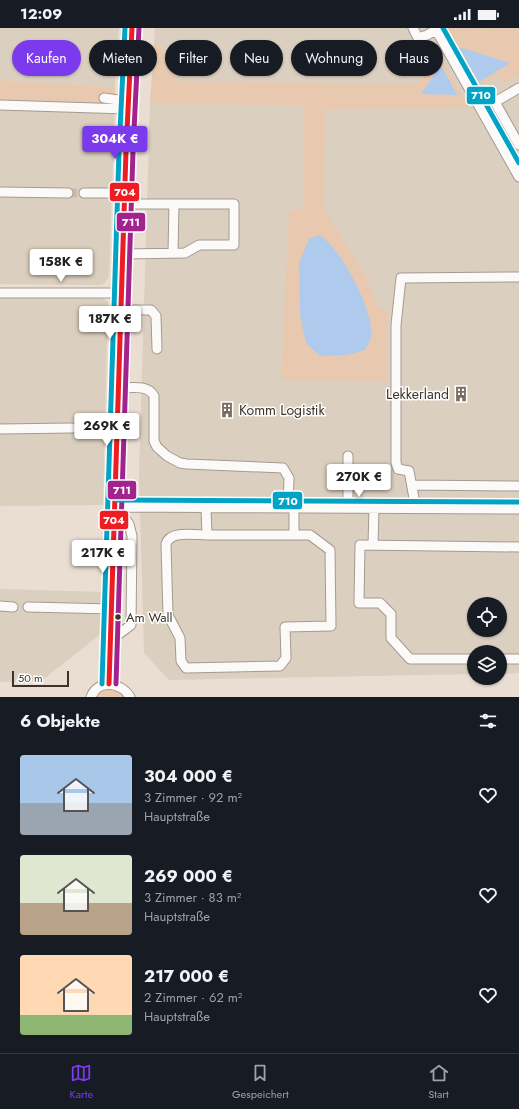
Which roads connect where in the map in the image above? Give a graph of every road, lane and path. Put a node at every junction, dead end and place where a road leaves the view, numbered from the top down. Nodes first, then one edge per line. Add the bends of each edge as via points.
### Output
1 (132, 28) edge
2 (413, 28) edge
3 (436, 29) edge
4 (519, 88) edge
5 (104, 98) dead end
6 (118, 100) dead end
7 (0, 105) edge
8 (128, 109) junction
9 (519, 145) edge
10 (519, 177) edge
11 (0, 192) edge
12 (68, 193) tunnel mouth
13 (84, 193) tunnel mouth
14 (125, 194) junction
15 (125, 204) junction
16 (174, 204) junction
17 (173, 253) junction
18 (124, 254) junction
19 (519, 277) edge
20 (0, 293) edge
21 (122, 293) junction
22 (121, 310) junction
23 (157, 348) dead end
24 (119, 388) junction
25 (72, 428) dead end
26 (0, 429) edge
27 (348, 456) dead end
28 (412, 485) junction
29 (519, 486) edge
30 (116, 507) junction
31 (206, 508) junction
32 (291, 508) junction
33 (348, 508) junction
34 (374, 509) junction
35 (416, 509) junction
36 (519, 509) edge
37 (207, 534) junction
38 (294, 536) junction
39 (373, 545) junction
40 (519, 547) edge
41 (0, 606) edge
42 (13, 607) dead end
43 (28, 607) dead end
44 (112, 609) junction
45 (111, 640) junction
46 (467, 659) edge
47 (507, 659) edge
48 (519, 659) edge
49 (109, 684) junction
50 (91, 697) edge
51 (130, 697) edge

1 - 8 street
2 - 3 street via 418,38
3 - 10 street
4 - 9 street via 495,102
5 - 6 street
7 - 8 street
8 - 14 street
11 - 12 street
13 - 14 street
14 - 15 street
15 - 16 street
15 - 18 street
16 - 17 street
16 - 17 street via 234,204 234,245 199,245 185,253
17 - 18 street
18 - 21 street
19 - 28 street via 401,278 396,325 396,463 398,469 409,471
20 - 21 street
21 - 22 street
22 - 23 street via 154,312
22 - 24 street
24 - 30 street
24 - 32 street via 144,388 152,392 154,441 161,451 180,463 283,468 289,478
25 - 26 street
27 - 33 street
28 - 29 street
28 - 35 street
30 - 31 street
30 - 44 street
30 - 45 street via 129,524 132,536 131,625
31 - 32 street
31 - 37 street
32 - 33 street
32 - 38 street
33 - 34 street
34 - 35 street
34 - 39 street
35 - 36 street
37 - 38 street
37 - 38 street via 175,535 169,538 166,544 168,616 180,638 181,661 186,668 280,666 286,658 285,627 331,626 330,550 310,536
39 - 40 street
39 - 46 street via 360,545 359,603 380,603 391,614 390,638 410,659
41 - 42 street
43 - 44 street
44 - 45 street
45 - 49 street
47 - 48 street
49 - 50 street via 96,689
49 - 51 street via 121,687

